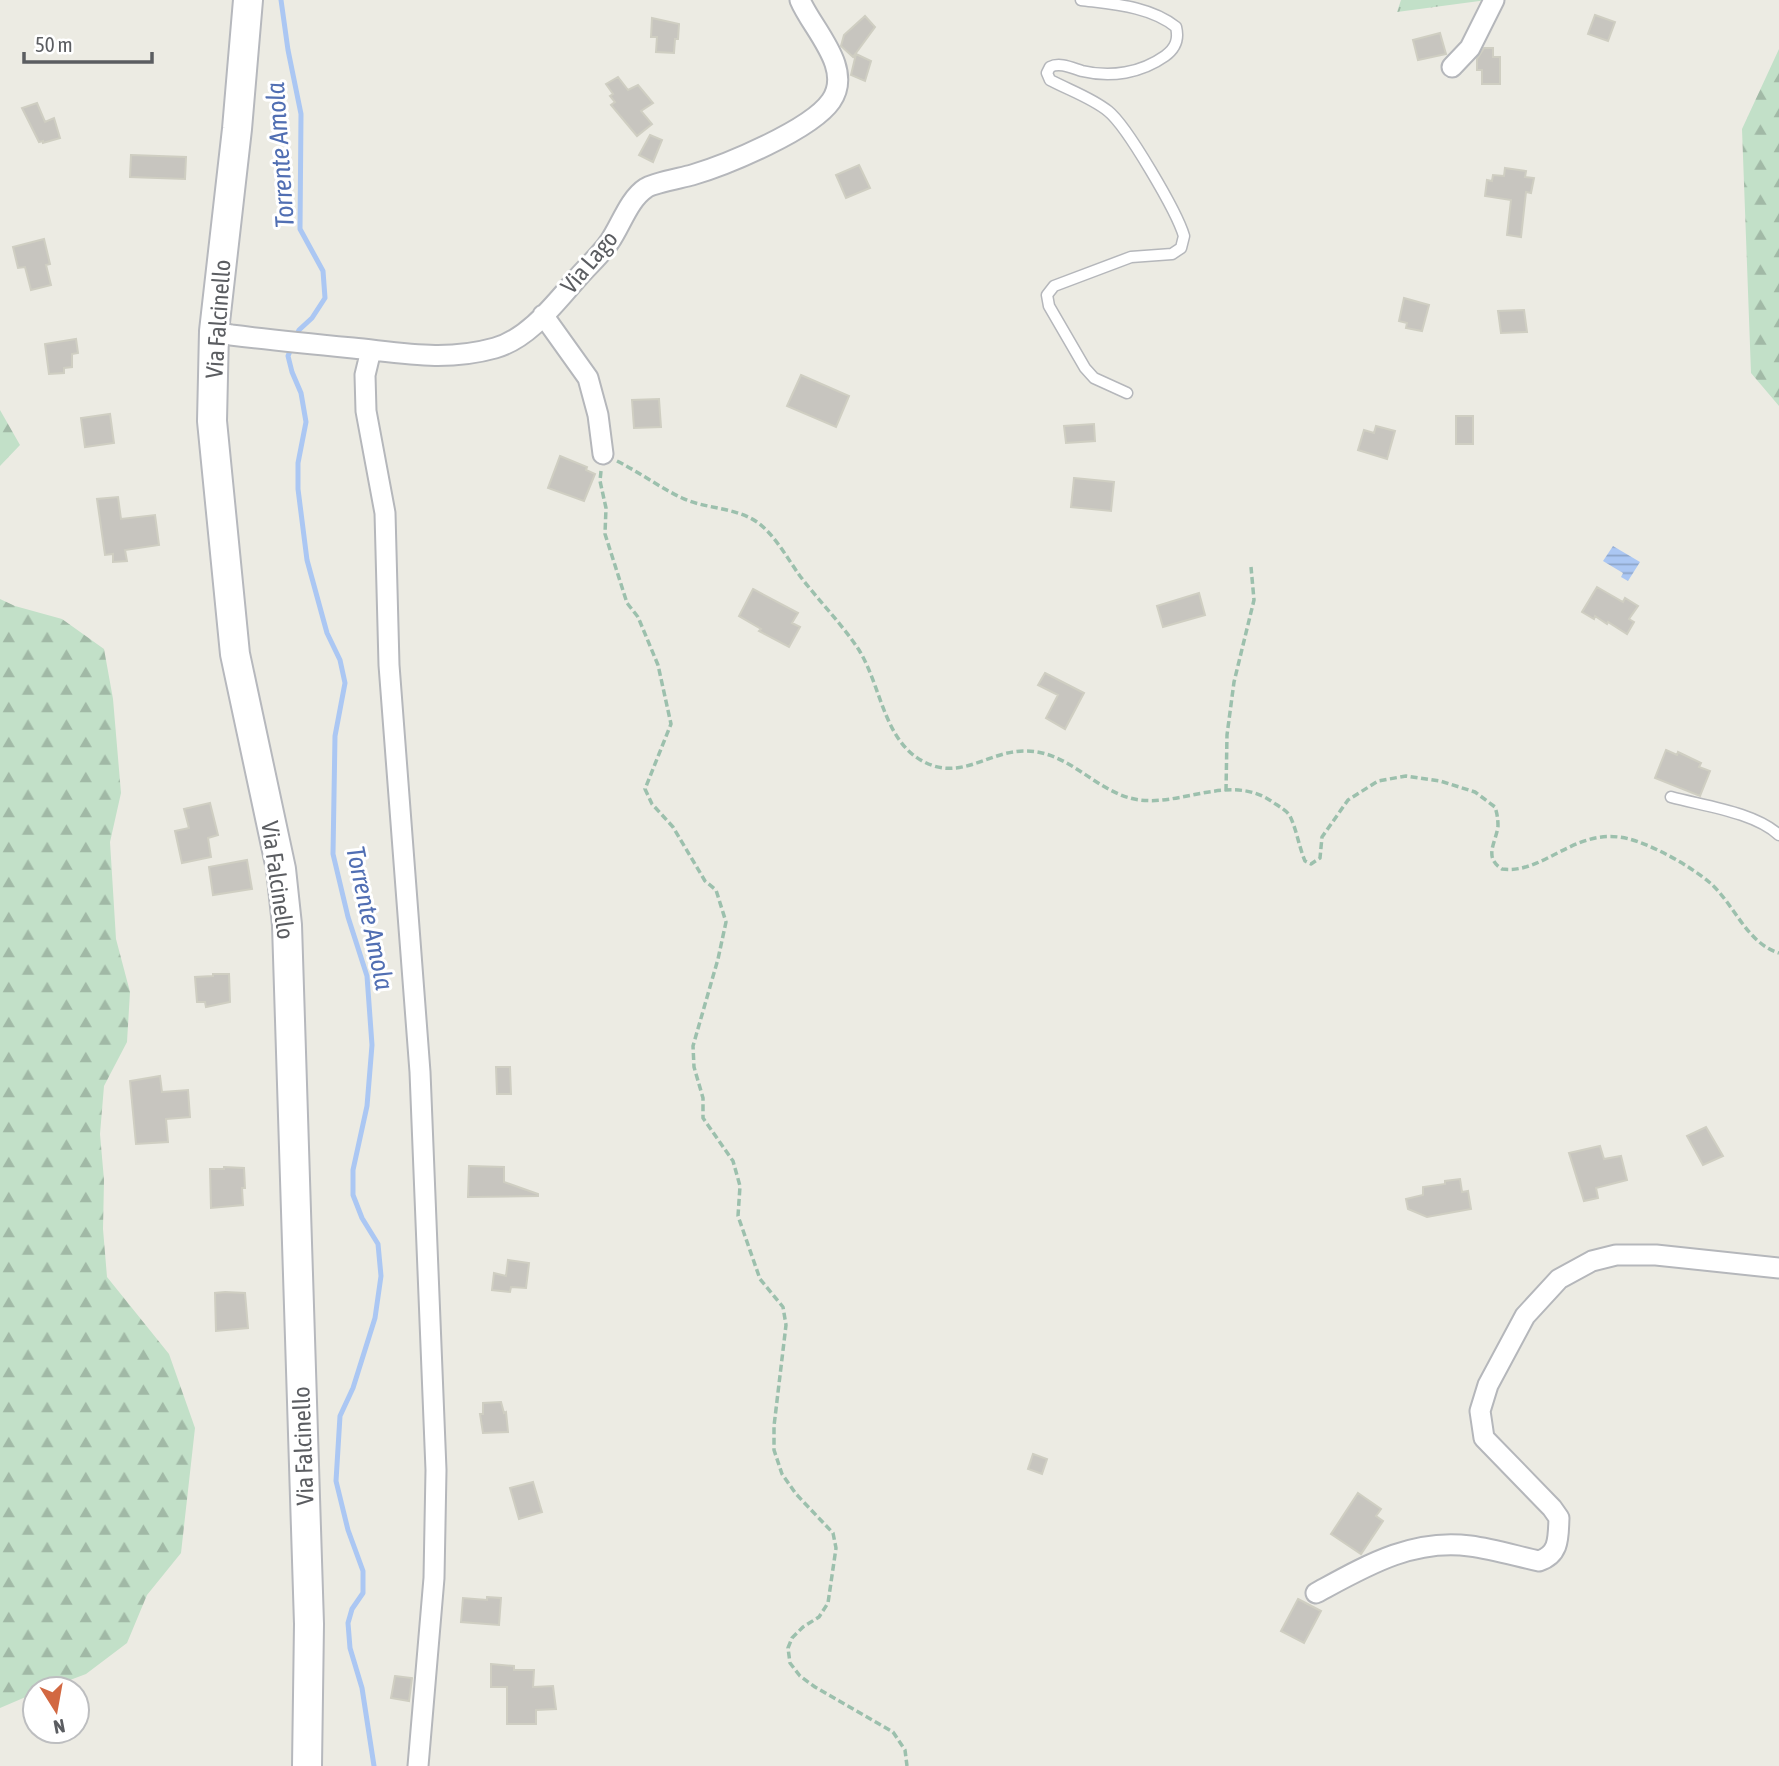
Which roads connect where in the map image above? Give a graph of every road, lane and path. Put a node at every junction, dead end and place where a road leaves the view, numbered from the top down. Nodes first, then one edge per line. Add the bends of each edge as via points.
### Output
1 (248, 0) edge
2 (800, 0) edge
3 (1081, 0) edge
4 (1494, 0) edge
5 (1452, 67) dead end
6 (543, 315) junction
7 (222, 333) junction
8 (363, 349) junction
9 (1127, 393) dead end
10 (603, 454) junction
11 (1251, 566) dead end
12 (1226, 791) junction
13 (1671, 797) dead end
14 (1779, 835) edge
15 (1779, 953) edge
16 (1779, 1268) edge
17 (1316, 1593) dead end
18 (307, 1766) edge
19 (418, 1766) edge
20 (907, 1766) edge

1 - 7 street, Via Falcinello
2 - 6 street, Via Lago via 834,62 837,83 832,100 801,126 726,164 646,188 609,242
3 - 9 lane via 1119,4 1159,17 1176,27 1177,34 1170,52 1134,72 1086,72 1058,64 1047,73 1050,80 1106,109 1119,122 1184,236 1181,248 1172,254 1131,257 1054,286 1047,295 1085,368 1094,378
4 - 5 street via 1470,48
6 - 8 street, Via Lago via 517,337 475,353 426,357
6 - 10 street via 588,378
7 - 8 street, Via Lago
7 - 18 street, Via Falcinello via 212,421 235,654 281,869 287,925 309,1624
8 - 19 street via 366,411 385,513 389,665 420,1072 436,1470 434,1578
10 - 12 path via 683,499 757,522 860,651 898,739 913,756 935,766 957,768 1009,752 1042,753 1134,800 1165,802 1193,793
10 - 20 path via 600,481 605,534 627,603 638,617 658,665 671,724 645,789 705,881 716,890 726,922 693,1046 703,1118 733,1161 740,1186 738,1216 760,1279 783,1307 786,1325 774,1450 782,1474 833,1533 836,1548 828,1603 819,1617 792,1637 790,1663 815,1687 894,1732
11 - 12 path via 1254,600 1234,681
12 - 15 path via 1268,799 1289,814 1305,862 1311,864 1320,858 1322,837 1348,800 1378,781 1406,776 1455,785 1475,792 1495,807 1497,827 1491,854 1502,869 1520,869 1604,835 1631,839 1709,882 1754,937
13 - 14 lane via 1751,818
16 - 17 street via 1616,1255 1592,1261 1559,1279 1525,1316 1488,1385 1480,1410 1484,1438 1559,1518 1555,1550 1549,1558 1539,1561 1470,1546 1406,1550

